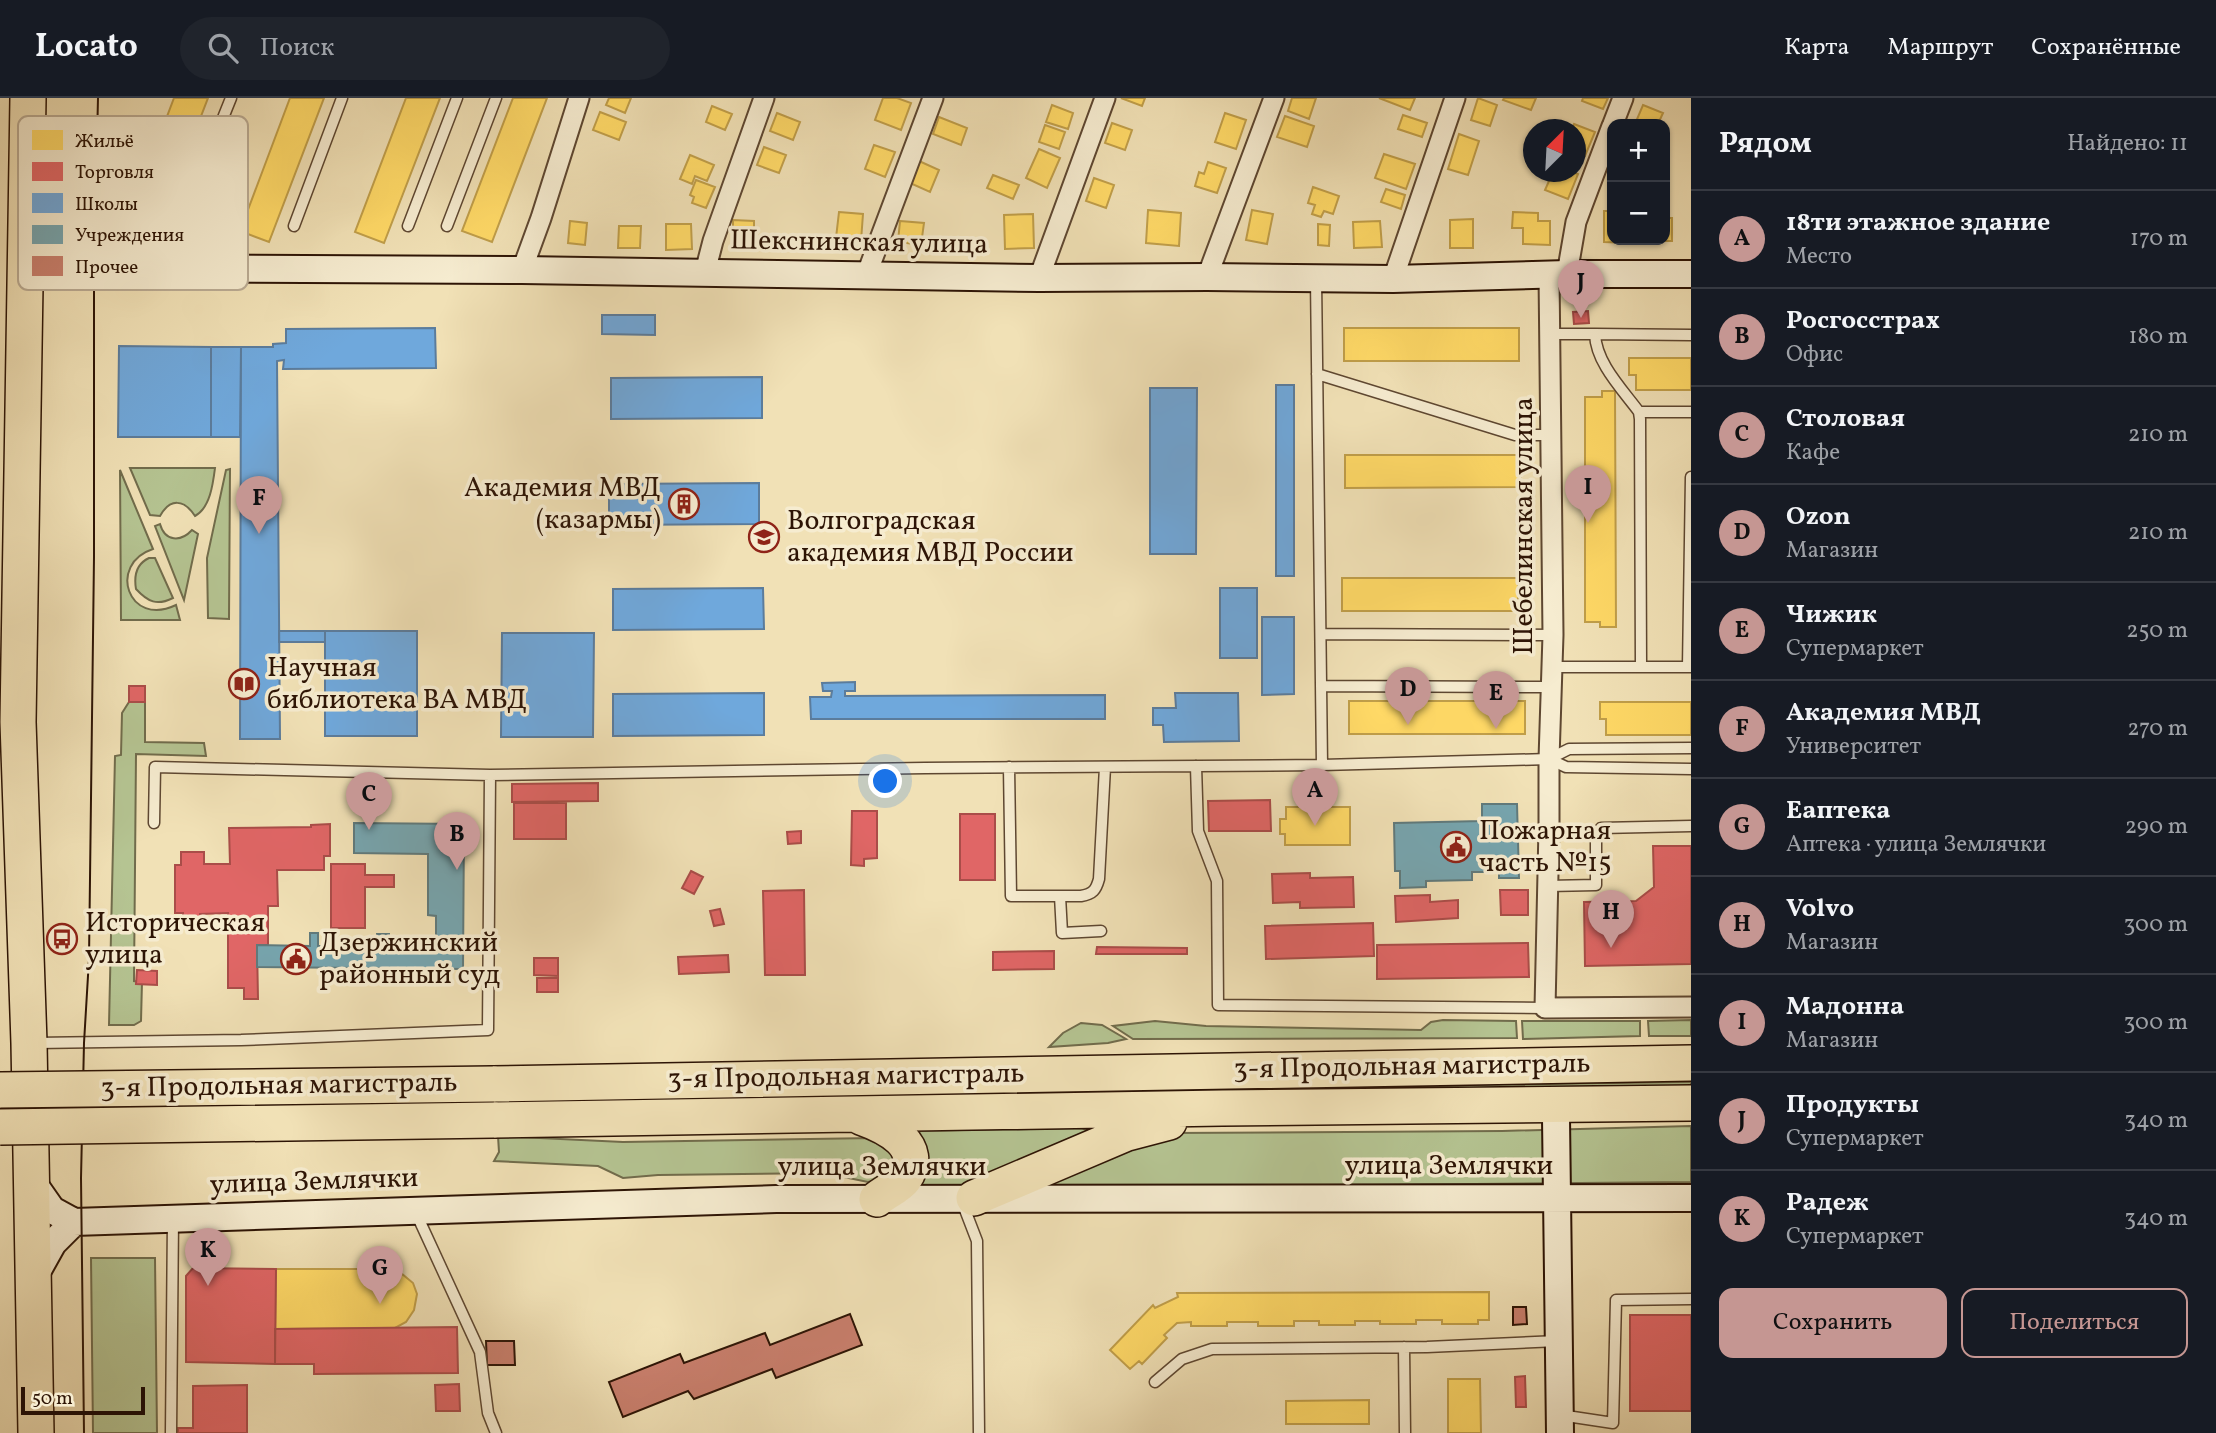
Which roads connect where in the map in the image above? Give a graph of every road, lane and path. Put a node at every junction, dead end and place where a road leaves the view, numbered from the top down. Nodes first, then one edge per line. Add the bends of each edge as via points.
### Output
1 (28, 98) edge
2 (231, 98) edge
3 (342, 98) edge
4 (457, 98) edge
5 (496, 98) edge
6 (579, 98) edge
7 (764, 98) edge
8 (933, 98) edge
9 (1105, 98) edge
10 (1274, 98) edge
11 (1455, 98) edge
12 (1623, 98) edge
13 (28, 116) edge
14 (224, 116) edge
15 (1615, 119) edge
16 (1607, 141) edge
17 (294, 226) dead end
18 (408, 226) dead end
19 (447, 226) dead end
20 (248, 269) edge
21 (522, 270) junction
22 (705, 272) junction
23 (1558, 274) junction
24 (1691, 274) edge
25 (866, 276) junction
26 (1207, 277) junction
27 (1039, 278) junction
28 (1316, 278) junction
29 (1394, 279) junction
30 (25, 290) edge
31 (1550, 334) junction
32 (1595, 334) junction
33 (1691, 335) edge
34 (1317, 374) junction
35 (1639, 412) junction
36 (1691, 412) edge
37 (1552, 435) junction
38 (1691, 477) edge
39 (1690, 623) edge
40 (1321, 634) junction
41 (1553, 635) junction
42 (1552, 667) junction
43 (1641, 667) junction
44 (1690, 667) edge
45 (0, 679) edge
46 (1321, 686) junction
47 (1551, 687) junction
48 (18, 722) junction
49 (1691, 748) edge
50 (1549, 759) junction
51 (1322, 765) junction
52 (1196, 766) junction
53 (1009, 767) junction
54 (1105, 767) junction
55 (1691, 769) edge
56 (490, 775) junction
57 (154, 822) dead end
58 (1691, 826) edge
59 (1548, 886) junction
60 (1060, 896) junction
61 (1101, 931) dead end
62 (1691, 1007) edge
63 (1545, 1008) junction
64 (29, 1043) junction
65 (1691, 1063) edge
66 (0, 1090) edge
67 (1691, 1103) edge
68 (1545, 1105) junction
69 (1222, 1108) junction
70 (854, 1114) junction
71 (0, 1127) edge
72 (31, 1180) junction
73 (967, 1198) junction
74 (1556, 1198) junction
75 (1691, 1198) edge
76 (877, 1199) junction
77 (415, 1210) junction
78 (173, 1219) junction
79 (74, 1222) junction
80 (33, 1280) junction
81 (1691, 1299) edge
82 (1559, 1341) junction
83 (1404, 1347) junction
84 (1156, 1382) dead end
85 (1560, 1424) edge
86 (36, 1433) edge
87 (171, 1433) edge
88 (496, 1433) edge
89 (979, 1433) edge
90 (1405, 1433) edge

1 - 13 highway
2 - 14 lane
3 - 17 lane
4 - 18 lane
5 - 19 lane
6 - 21 street
7 - 22 street
8 - 25 street
9 - 27 street
10 - 26 street
11 - 29 street
12 - 15 street, Шебелинская улица
16 - 23 street, Шебелинская улица
20 - 21 street, Шекснинская улица
21 - 22 street, Шекснинская улица
22 - 25 street, Шекснинская улица
23 - 24 street, Шекснинская улица
23 - 29 street, Шекснинская улица
23 - 31 street, Шебелинская улица
25 - 27 street, Шекснинская улица
26 - 27 street, Шекснинская улица
26 - 28 street, Шекснинская улица
28 - 29 street, Шекснинская улица
28 - 34 lane
30 - 48 highway
31 - 32 lane
31 - 37 street, Шебелинская улица
32 - 33 lane
32 - 35 lane via 1600,357
34 - 37 lane via 1515,435
34 - 40 lane
35 - 36 lane
35 - 43 lane
37 - 41 street, Шебелинская улица
38 - 39 lane
39 - 44 lane
40 - 41 lane
40 - 46 lane
41 - 42 street, Шебелинская улица
42 - 43 lane
42 - 47 street, Шебелинская улица
43 - 44 lane
45 - 48 highway
46 - 47 lane
46 - 51 lane
47 - 50 street, Шебелинская улица
48 - 64 highway
49 - 50 lane via 1569,749
50 - 51 lane
50 - 55 lane via 1566,766
50 - 59 street, Шебелинская улица
51 - 52 lane
52 - 54 lane
52 - 63 lane via 1198,831 1217,881 1218,1005
53 - 54 lane
53 - 56 lane
53 - 60 lane via 1011,896
54 - 60 lane via 1097,888 1090,894
56 - 57 lane via 155,767
56 - 64 lane via 488,1030
58 - 59 lane via 1601,828 1596,836 1596,885
59 - 63 street, Шебелинская улица
60 - 61 lane via 1062,933
62 - 63 street
64 - 72 highway
65 - 66 highway, 3-я Продольная магистраль, bridge
67 - 68 highway, 3-я Продольная магистраль
68 - 69 highway, 3-я Продольная магистраль
68 - 74 street via 1556,1118
69 - 70 highway, 3-я Продольная магистраль
69 - 73 highway via 1127,1133
70 - 71 highway, 3-я Продольная магистраль, bridge
70 - 76 highway via 903,1139 911,1160 904,1180
72 - 79 street via 52,1210
72 - 80 highway
73 - 74 street, улица Землячки
73 - 76 street, улица Землячки
73 - 89 lane via 977,1241
74 - 75 street, улица Землячки
74 - 82 street
76 - 77 street, улица Землячки
77 - 78 street, улица Землячки
77 - 88 lane via 480,1352 488,1413
78 - 79 street, улица Землячки
78 - 87 lane
79 - 80 street via 53,1243
80 - 86 highway
81 - 85 lane via 1616,1300 1613,1423
82 - 83 lane
82 - 85 street
83 - 84 lane via 1212,1349 1182,1359
83 - 90 lane

